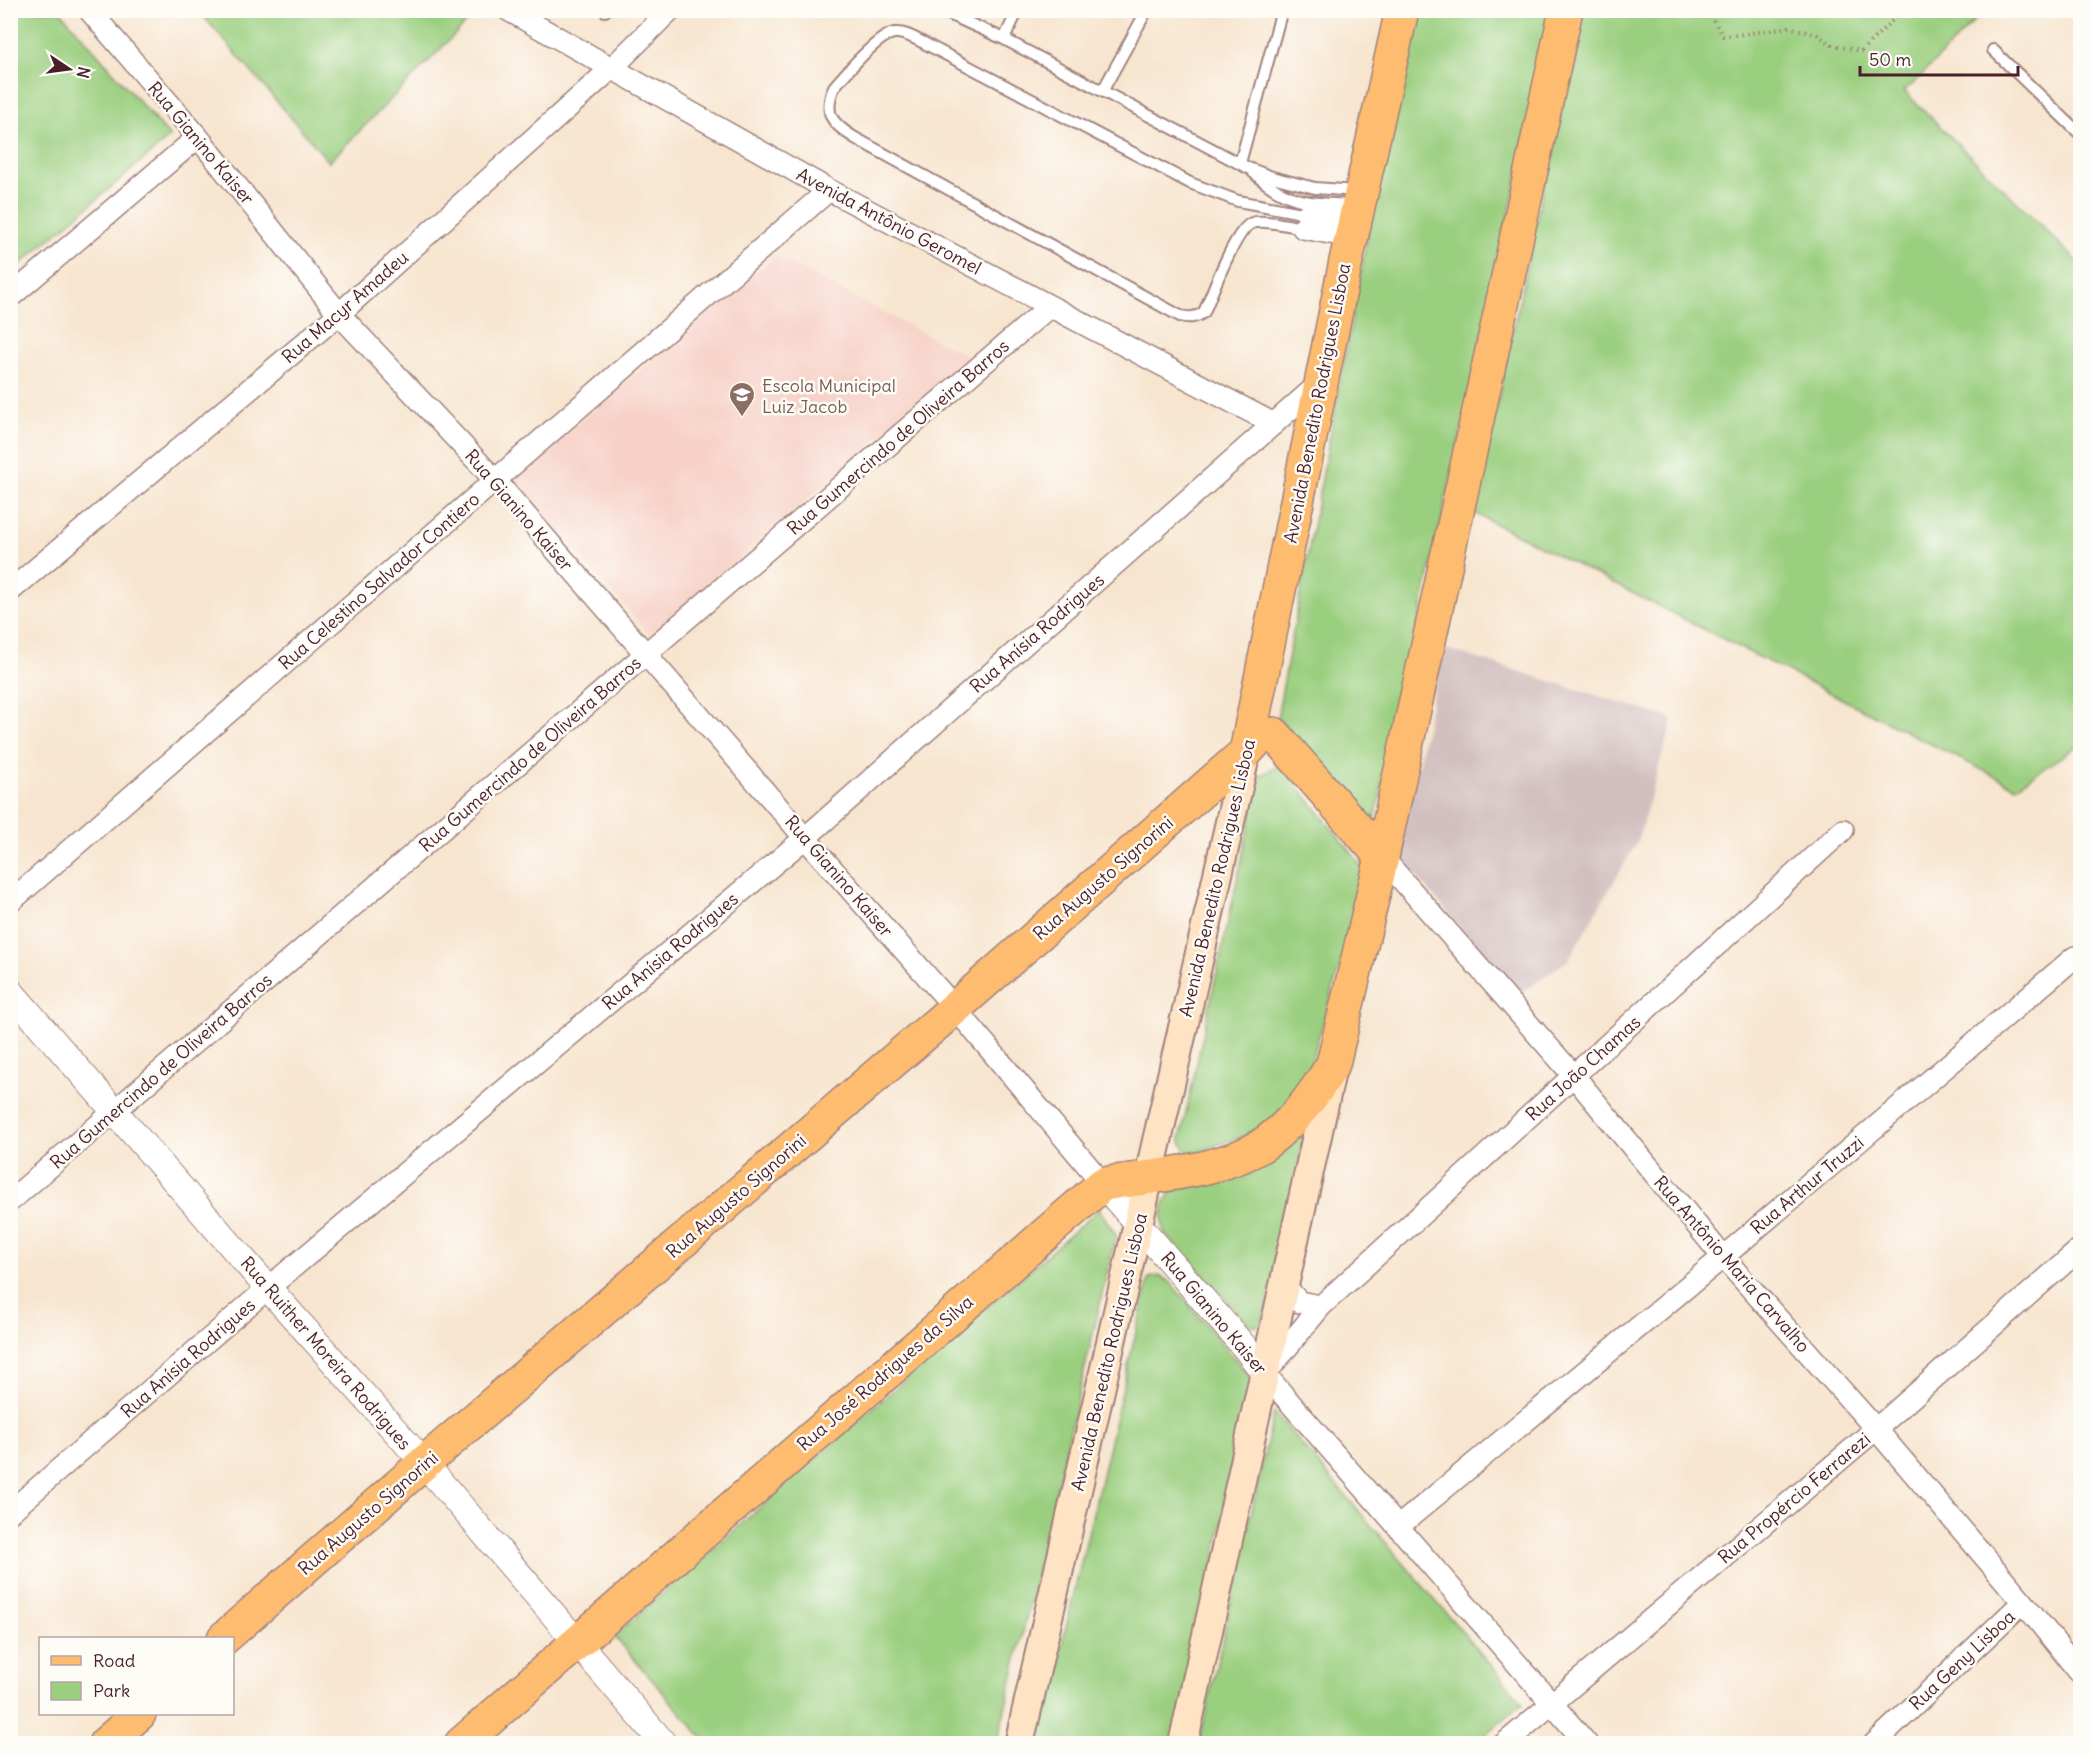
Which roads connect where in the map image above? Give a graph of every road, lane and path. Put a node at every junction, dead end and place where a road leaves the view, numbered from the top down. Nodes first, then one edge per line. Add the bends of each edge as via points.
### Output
1 (89, 10) edge
2 (508, 10) edge
3 (670, 10) edge
4 (940, 10) edge
5 (1018, 10) edge
6 (1147, 10) edge
7 (1282, 10) edge
8 (1402, 10) edge
9 (1566, 10) edge
10 (1707, 10) edge
11 (1903, 10) edge
12 (1004, 39) junction
13 (1993, 50) dead end
14 (613, 68) junction
15 (1103, 90) junction
16 (2080, 134) edge
17 (198, 137) junction
18 (1244, 166) junction
19 (829, 190) junction
20 (1356, 213) junction
21 (1305, 221) junction
22 (10, 297) edge
23 (1048, 307) junction
24 (339, 314) junction
25 (1322, 382) junction
26 (1274, 424) junction
27 (495, 480) junction
28 (10, 591) edge
29 (646, 654) junction
30 (1246, 752) junction
31 (1843, 830) dead end
32 (804, 838) junction
33 (1382, 857) junction
34 (10, 902) edge
35 (2075, 957) dead end
36 (10, 991) edge
37 (955, 1008) junction
38 (1333, 1064) junction
39 (1574, 1076) junction
40 (115, 1111) junction
41 (1150, 1176) junction
42 (1103, 1184) junction
43 (10, 1201) edge
44 (1138, 1224) junction
45 (2080, 1249) edge
46 (1723, 1257) junction
47 (1283, 1284) junction
48 (268, 1288) junction
49 (1321, 1306) junction
50 (1265, 1374) junction
51 (1876, 1429) junction
52 (424, 1463) junction
53 (10, 1512) edge
54 (1399, 1526) junction
55 (2024, 1602) junction
56 (225, 1637) edge
57 (576, 1642) junction
58 (2080, 1672) edge
59 (1551, 1702) junction
60 (137, 1715) edge
61 (105, 1743) edge
62 (461, 1743) edge
63 (664, 1743) edge
64 (1019, 1743) edge
65 (1183, 1743) edge
66 (1504, 1743) edge
67 (1587, 1743) edge
68 (1874, 1743) edge

1 - 17 street, Rua Gianino Kaiser
2 - 14 street, Avenida Antônio Geromel
3 - 14 street, Rua Macyr Amadeu
4 - 12 lane
5 - 12 lane
6 - 15 lane
7 - 18 lane
8 - 20 main road, Avenida Benedito Rodrigues Lisboa
9 - 33 main road
10 - 11 path via 1723,36 1789,27 1818,35 1832,45 1861,51
12 - 15 lane
13 - 16 lane
14 - 19 street, Avenida Antônio Geromel
14 - 24 street, Rua Macyr Amadeu
15 - 18 lane
17 - 22 street
17 - 24 street, Rua Gianino Kaiser
18 - 20 lane via 1314,188
18 - 20 lane via 1281,195
19 - 23 street, Avenida Antônio Geromel
19 - 27 street, Rua Celestino Salvador Contiero
20 - 21 street
20 - 25 main road, Avenida Benedito Rodrigues Lisboa
21 - 21 lane via 1190,183 912,36 893,33 880,40 834,87 830,97 830,117 836,126 855,138 1180,316 1197,317 1204,312 1231,249 1251,223
23 - 26 street, Avenida Antônio Geromel
23 - 29 street, Rua Gumercindo de Oliveira Barros
24 - 27 street, Rua Gianino Kaiser
24 - 28 street, Rua Macyr Amadeu
25 - 26 street, Rua Anísia Rodrigues
25 - 30 main road, Avenida Benedito Rodrigues Lisboa
26 - 32 street, Rua Anísia Rodrigues
27 - 29 street, Rua Gianino Kaiser
27 - 34 street, Rua Celestino Salvador Contiero
29 - 32 street, Rua Gianino Kaiser
29 - 40 street, Rua Gumercindo de Oliveira Barros
30 - 33 main road, Rua Augusto Signorini via 1258,739 1274,734
30 - 37 main road, Rua Augusto Signorini
30 - 41 main road, Avenida Benedito Rodrigues Lisboa
31 - 39 street, Rua João Chamas
32 - 37 street, Rua Gianino Kaiser
32 - 48 street, Rua Anísia Rodrigues
33 - 38 main road
33 - 39 street, Rua Antônio Maria Carvalho
35 - 46 street, Rua Arthur Truzzi
36 - 40 street, Rua Ruither Moreira Rodrigues
37 - 42 street, Rua Gianino Kaiser
37 - 52 main road, Rua Augusto Signorini
38 - 41 main road via 1296,1117 1266,1143 1230,1161
38 - 47 main road
39 - 46 street, Rua Antônio Maria Carvalho
39 - 49 street, Rua João Chamas
40 - 43 street, Rua Gumercindo de Oliveira Barros
40 - 48 street, Rua Ruither Moreira Rodrigues
41 - 42 main road
41 - 44 main road, Avenida Benedito Rodrigues Lisboa
42 - 44 street, Rua Gianino Kaiser
42 - 57 main road, Rua José Rodrigues da Silva
44 - 50 street, Rua Gianino Kaiser
44 - 64 main road, Avenida Benedito Rodrigues Lisboa
45 - 51 street, Rua Propércio Ferrarezi
46 - 51 street, Rua Antônio Maria Carvalho
46 - 54 street, Rua Arthur Truzzi
47 - 49 street via 1299,1302
47 - 50 main road
48 - 52 street, Rua Ruither Moreira Rodrigues
48 - 53 street, Rua Anísia Rodrigues
49 - 50 street, Rua João Chamas
50 - 54 street, Rua Gianino Kaiser
50 - 65 main road
51 - 55 street, Rua Antônio Maria Carvalho
51 - 59 street, Rua Propércio Ferrarezi
52 - 56 main road, Rua Augusto Signorini
52 - 57 street, Rua Ruither Moreira Rodrigues
54 - 59 street, Rua Gianino Kaiser
55 - 58 street, Rua Antônio Maria Carvalho
55 - 68 street, Rua Geny Lisboa
57 - 62 main road, Rua José Rodrigues da Silva
57 - 63 street, Rua Ruither Moreira Rodrigues
59 - 66 street, Rua Propércio Ferrarezi
59 - 67 street, Rua Gianino Kaiser
60 - 61 main road

